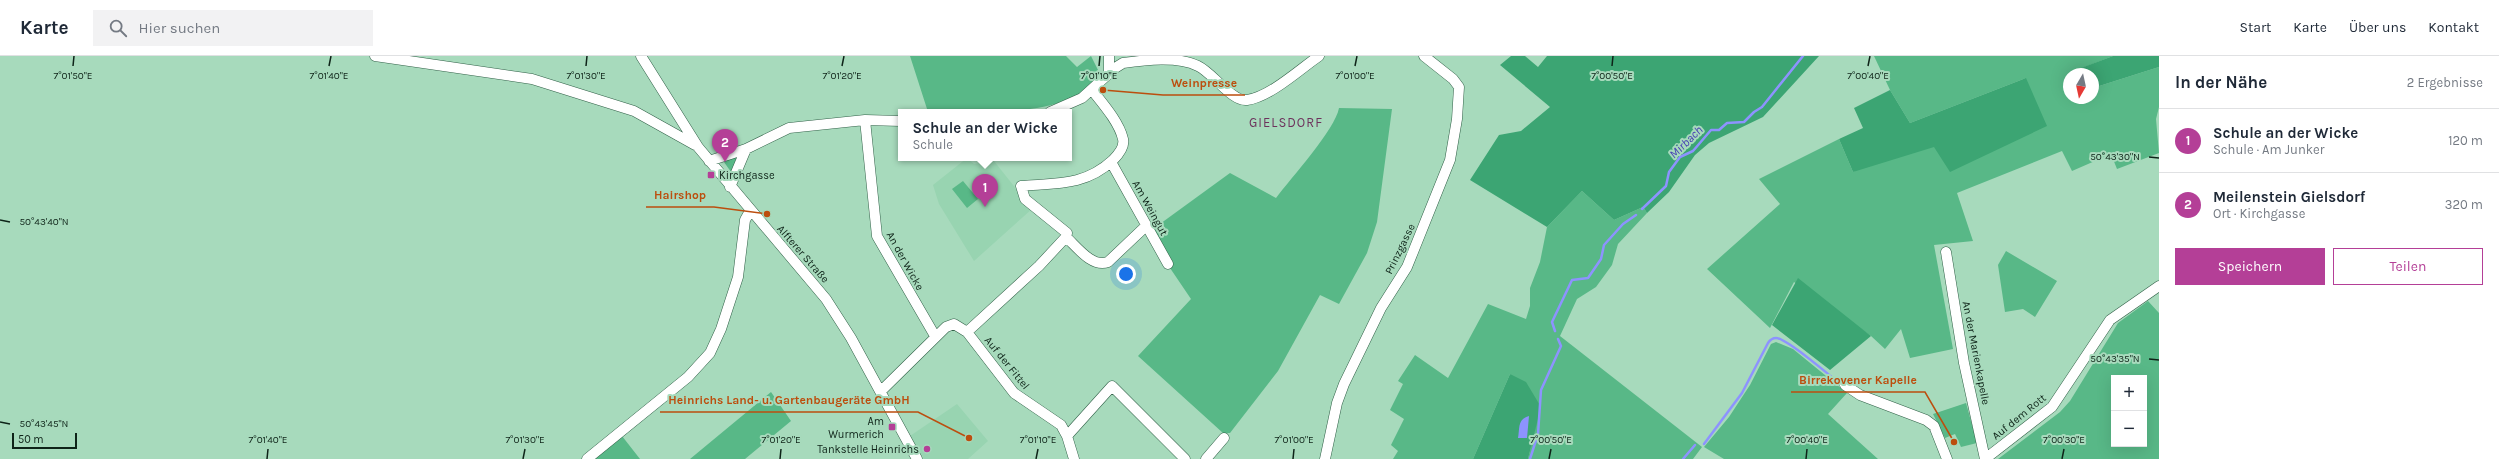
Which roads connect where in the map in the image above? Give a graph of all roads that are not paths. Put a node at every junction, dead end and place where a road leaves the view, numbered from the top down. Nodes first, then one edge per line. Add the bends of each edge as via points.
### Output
1 (375, 56) edge
2 (641, 56) edge
3 (1109, 56) edge
4 (1319, 56) edge
5 (1424, 56) edge
6 (1109, 74) junction
7 (1092, 90) junction
8 (1058, 109) edge
9 (865, 120) junction
10 (898, 121) edge
11 (698, 147) junction
12 (746, 149) junction
13 (709, 160) junction
14 (1111, 162) junction
15 (730, 187) junction
16 (750, 211) junction
17 (1146, 226) junction
18 (1066, 237) junction
19 (1946, 252) dead end
20 (1168, 264) dead end
21 (2159, 286) edge
22 (967, 332) junction
23 (935, 336) junction
24 (1845, 385) dead end
25 (881, 391) junction
26 (1067, 436) junction
27 (1224, 438) dead end
28 (587, 459) edge
29 (917, 459) edge
30 (1074, 459) edge
31 (1185, 459) edge
32 (1206, 459) edge
33 (1325, 459) edge
34 (1947, 459) edge
35 (1985, 459) edge

1 - 11 street via 532,79 639,113
2 - 11 street, Alfterer Straße
3 - 6 street
4 - 6 street via 1281,83 1247,100 1238,99 1207,71 1187,62 1126,63 1117,66
5 - 33 street, Prinzgasse via 1453,79 1459,87 1459,107 1450,160 1407,267 1381,308 1344,384 1337,403
6 - 7 street
7 - 8 street via 1072,104
7 - 14 street via 1104,105 1123,141 1120,153
9 - 10 street
9 - 12 street via 789,128
9 - 23 street, An der Wicke via 877,236
11 - 13 street, Alfterer Straße
12 - 13 street
12 - 15 street
13 - 15 street, Alfterer Straße
14 - 17 street, Am Weingut
14 - 18 street via 1082,181 1022,186 1025,199 1067,233
15 - 16 street, Alfterer Straße
16 - 25 street, Alfterer Straße via 826,299
16 - 28 street via 745,220 738,277 721,329 710,353 688,377
17 - 18 street via 1108,262 1102,264 1093,262
17 - 20 street, Am Weingut
18 - 22 street via 1039,266
19 - 35 street, An der Marienkapelle via 1964,363
21 - 35 street, Auf dem Rott via 2110,320 2052,408
22 - 23 street via 954,324
22 - 26 street, Auf der Fittel via 1014,393 1053,419
23 - 25 street
24 - 34 street via 1860,394 1926,420 1934,426
25 - 29 street, Alfterer Straße
26 - 30 street, Auf der Fittel
26 - 31 street via 1112,386
27 - 32 street

